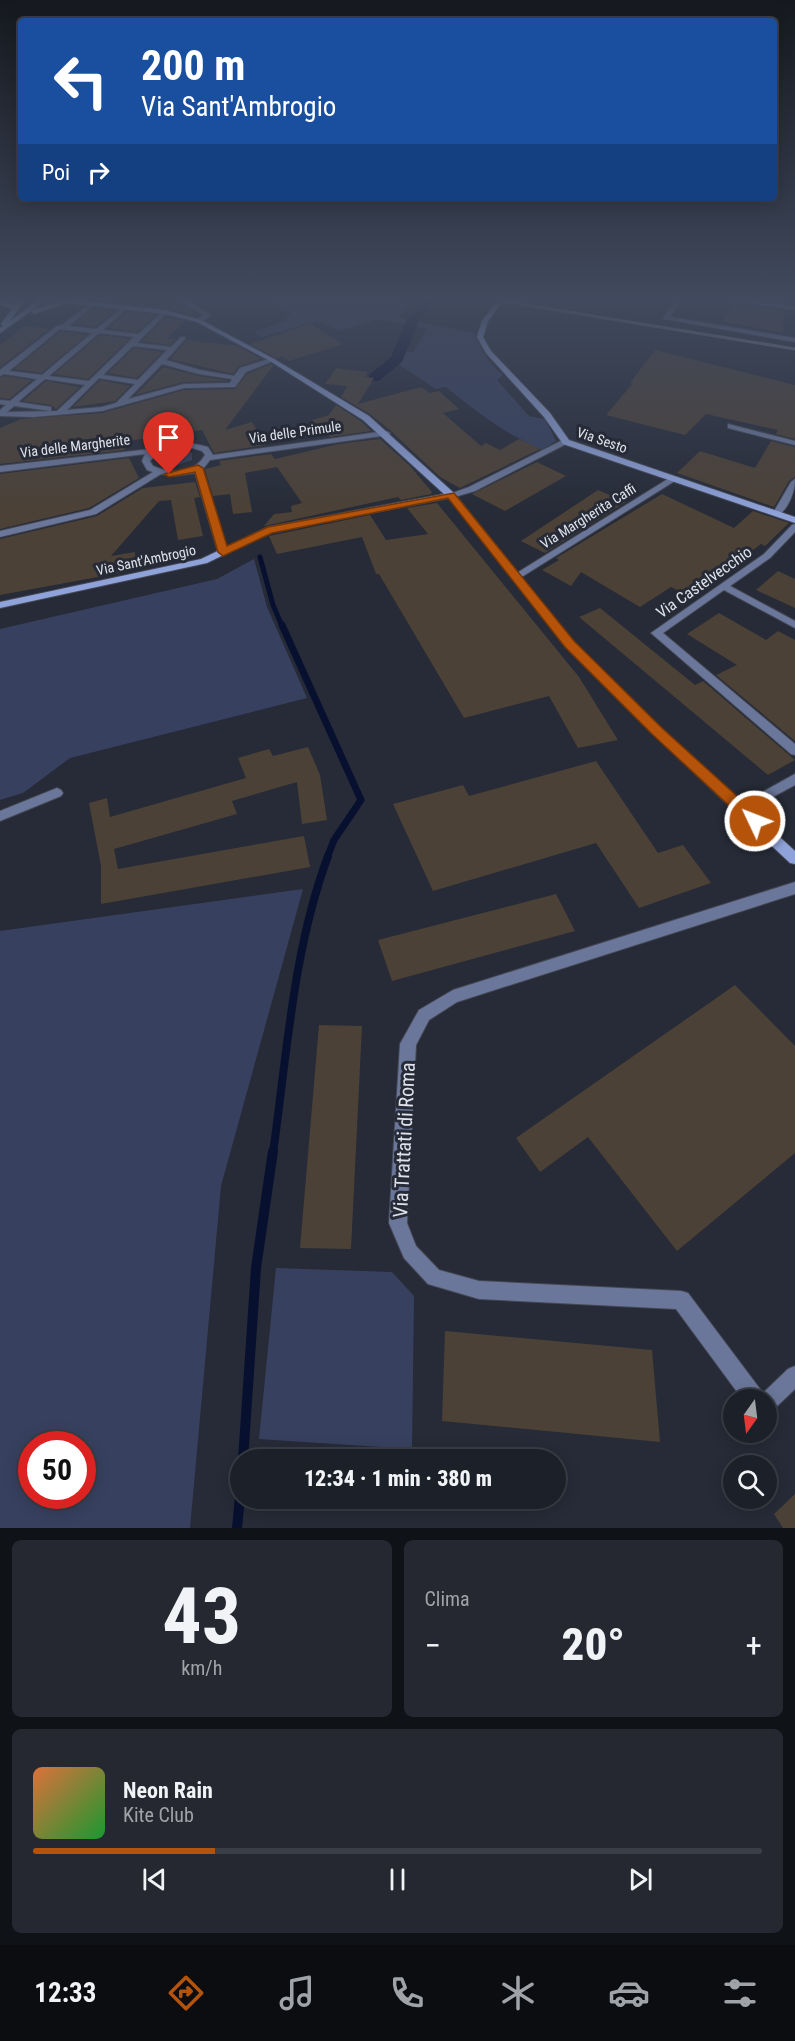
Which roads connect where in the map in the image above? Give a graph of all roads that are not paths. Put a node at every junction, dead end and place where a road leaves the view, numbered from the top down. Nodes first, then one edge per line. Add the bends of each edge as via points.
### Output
1 (49, 372) edge
2 (102, 372) edge
3 (150, 372) edge
4 (199, 372) edge
5 (201, 372) edge
6 (241, 372) edge
7 (292, 372) edge
8 (507, 372) edge
9 (2, 373) edge
10 (98, 376) junction
11 (43, 377) junction
12 (236, 378) junction
13 (140, 382) junction
14 (90, 383) junction
15 (184, 386) junction
16 (0, 402) edge
17 (12, 404) junction
18 (117, 405) junction
19 (61, 411) junction
20 (0, 414) edge
21 (731, 426) dead end
22 (386, 433) junction
23 (567, 442) junction
24 (795, 443) edge
25 (154, 451) junction
26 (208, 458) junction
27 (198, 468) junction
28 (0, 469) edge
29 (159, 472) junction
30 (674, 478) junction
31 (795, 482) edge
32 (451, 495) junction
33 (777, 513) junction
34 (795, 520) edge
35 (795, 527) edge
36 (0, 534) edge
37 (223, 552) junction
38 (517, 576) junction
39 (725, 587) junction
40 (0, 606) edge
41 (795, 625) edge
42 (795, 751) edge
43 (795, 779) edge
44 (57, 793) dead end
45 (741, 809) junction
46 (0, 816) edge
47 (795, 859) edge
48 (795, 888) edge
49 (795, 1376) edge
50 (748, 1389) edge
51 (777, 1393) edge

1 - 11 street
2 - 10 street
3 - 13 street
4 - 15 street
5 - 12 street
6 - 12 street
7 - 22 main road
8 - 23 main road, Via Sesto
9 - 11 street
10 - 13 street
10 - 14 street
11 - 14 street
11 - 17 street
12 - 15 street via 232,386
13 - 18 street
14 - 19 street
15 - 18 street
16 - 17 street
17 - 19 street
17 - 20 street
18 - 19 street
19 - 20 street
21 - 24 street
22 - 26 street, Via delle Primule
22 - 32 main road
23 - 30 main road, Via Sesto
23 - 32 street, Via Sant'Ambrogio via 472,489
25 - 26 street, Via delle Margherite via 170,444 193,444 205,449
25 - 28 street, Via delle Margherite
25 - 29 street via 146,461
26 - 27 street
27 - 29 street via 186,473
27 - 37 street
29 - 36 street via 93,512
30 - 33 main road, Via Sesto
30 - 38 street, Via Margherita Caffi
31 - 33 street
32 - 37 main road, Via Sant'Ambrogio via 268,530
32 - 38 main road
33 - 34 main road, Via Sesto
35 - 39 street, Via Castelvecchio via 766,556
37 - 40 main road, Via Sant'Ambrogio via 204,561
38 - 45 main road via 569,644
39 - 41 street
39 - 42 street, Via Castelvecchio via 656,633
43 - 45 street
44 - 46 street
45 - 47 main road
48 - 50 street, Via Trattati di Roma via 453,997 424,1015 408,1044 398,1223 410,1252 435,1278 479,1290 681,1300
49 - 51 street

